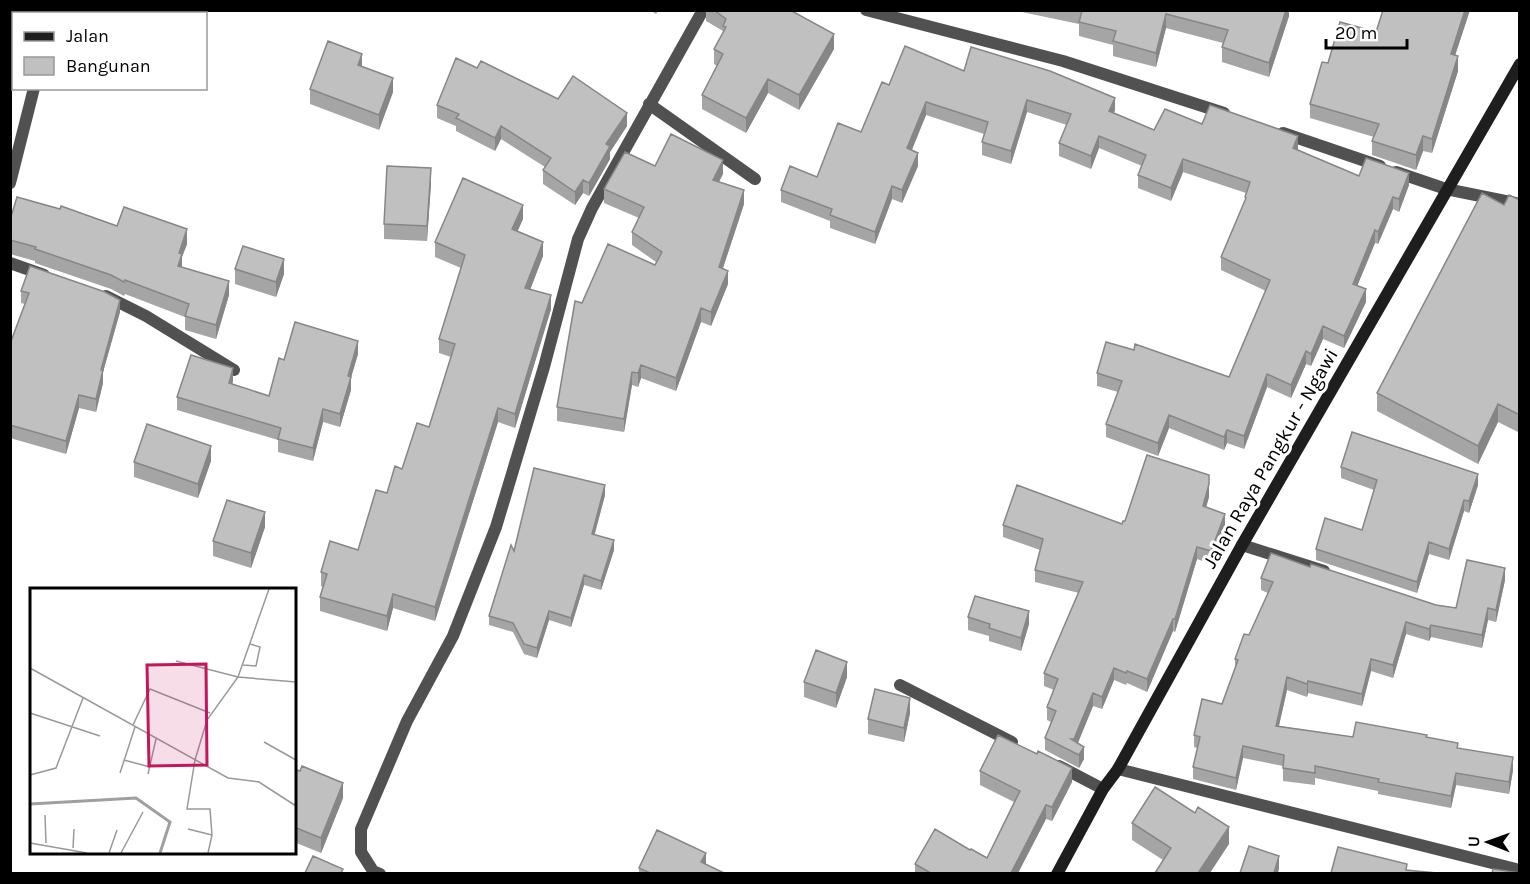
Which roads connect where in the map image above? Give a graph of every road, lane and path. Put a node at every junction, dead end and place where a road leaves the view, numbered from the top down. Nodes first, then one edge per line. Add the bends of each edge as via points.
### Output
1 (703, 10) edge
2 (866, 10) edge
3 (1520, 64) edge
4 (33, 90) edge
5 (649, 104) junction
6 (1234, 117) edge
7 (1267, 128) edge
8 (754, 179) dead end
9 (10, 183) edge
10 (1446, 189) junction
11 (1520, 204) edge
12 (10, 263) edge
13 (54, 279) edge
14 (98, 294) edge
15 (234, 370) edge
16 (1242, 545) junction
17 (1340, 577) edge
18 (900, 685) dead end
19 (1022, 747) edge
20 (1052, 763) edge
21 (1118, 769) junction
22 (1103, 789) junction
23 (1520, 870) edge
24 (380, 873) edge
25 (1057, 873) edge

1 - 5 street
2 - 6 street via 1063,61
3 - 10 main road, Jalan Raya Pangkur - Ngawi
4 - 9 street
5 - 8 street
5 - 24 street via 578,239 496,527 453,636 407,721 361,829 361,852 373,870
7 - 10 street
10 - 11 street
10 - 16 main road, Jalan Raya Pangkur - Ngawi
12 - 13 street
14 - 15 street via 146,316
16 - 17 street
16 - 21 main road, Jalan Raya Pangkur - Ngawi
18 - 19 street
20 - 22 street
21 - 22 main road, Jalan Raya Pangkur - Ngawi
21 - 23 street
22 - 25 main road, Jalan Raya Pangkur - Ngawi

